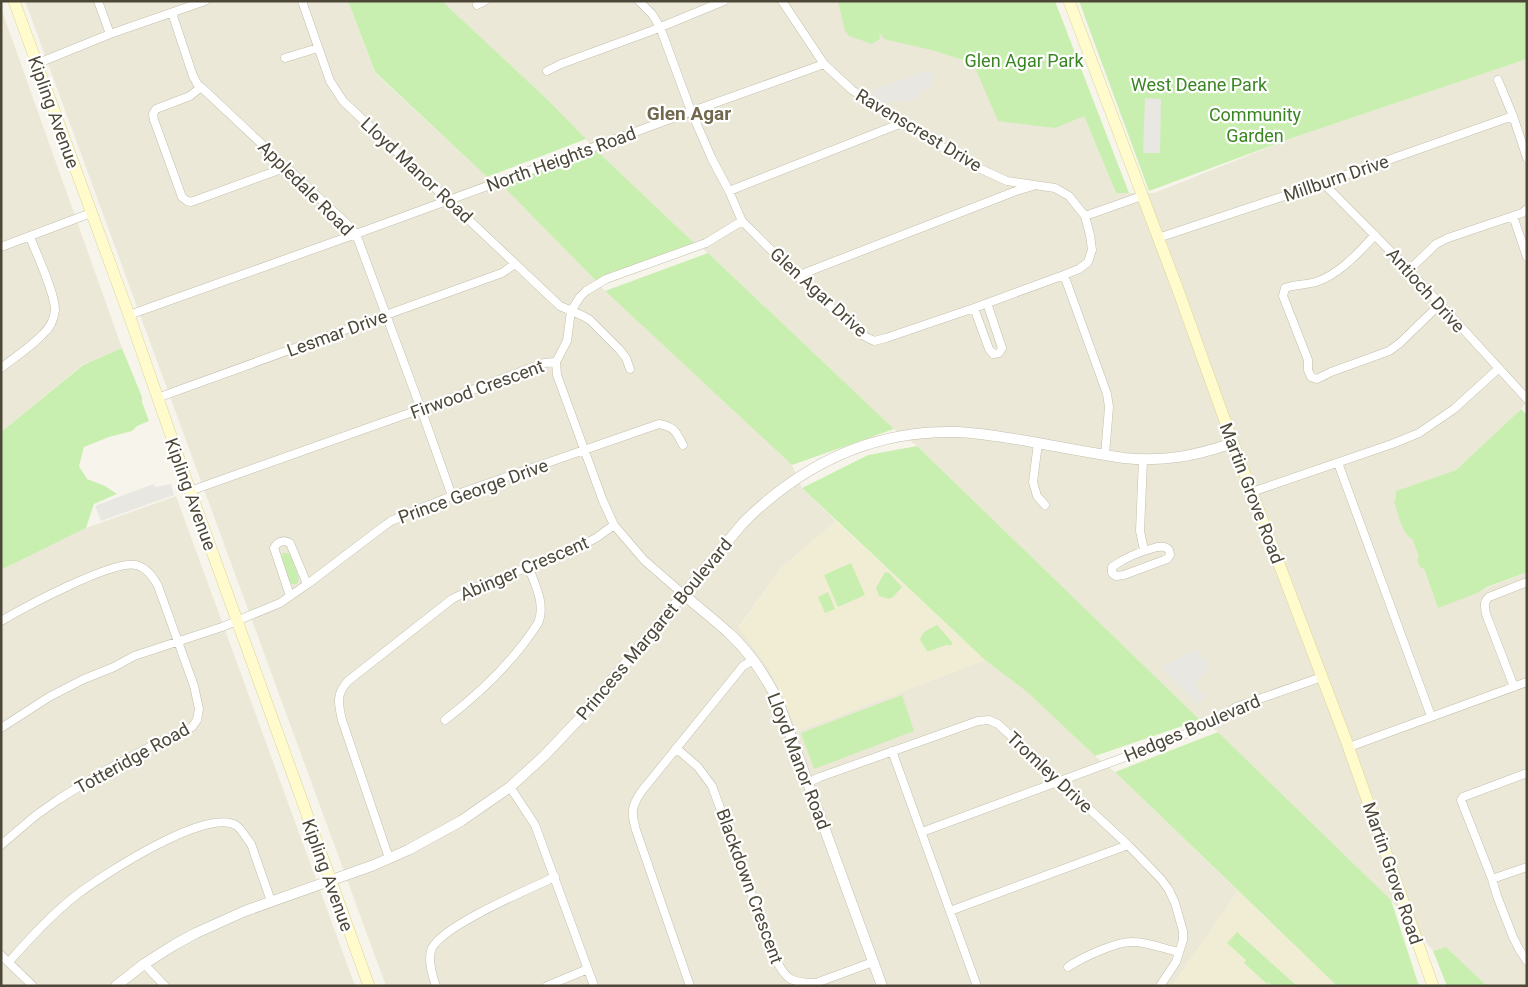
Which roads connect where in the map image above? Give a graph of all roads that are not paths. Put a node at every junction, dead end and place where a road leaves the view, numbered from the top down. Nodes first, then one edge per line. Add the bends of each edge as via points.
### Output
1 (14, 1) edge
2 (98, 1) edge
3 (205, 1) edge
4 (302, 1) edge
5 (639, 1) edge
6 (724, 1) edge
7 (782, 1) edge
8 (1069, 1) edge
9 (172, 13) junction
10 (660, 27) junction
11 (110, 34) junction
12 (318, 48) junction
13 (285, 58) dead end
14 (36, 64) junction
15 (824, 64) junction
16 (547, 71) dead end
17 (1498, 80) dead end
18 (202, 87) junction
19 (691, 111) junction
20 (1513, 116) junction
21 (902, 123) junction
22 (1527, 158) edge
23 (287, 166) junction
24 (1323, 184) junction
25 (1037, 185) junction
26 (729, 191) junction
27 (464, 194) junction
28 (1142, 196) junction
29 (448, 201) junction
30 (1527, 209) edge
31 (460, 211) junction
32 (91, 213) junction
33 (1085, 216) junction
34 (1514, 216) junction
35 (742, 221) junction
36 (356, 234) junction
37 (1375, 235) junction
38 (30, 237) junction
39 (1158, 238) junction
40 (1, 247) edge
41 (1527, 257) edge
42 (516, 264) junction
43 (1409, 270) junction
44 (1064, 275) junction
45 (797, 276) junction
46 (987, 303) junction
47 (1439, 304) junction
48 (974, 308) junction
49 (571, 312) junction
50 (128, 315) junction
51 (386, 315) junction
52 (556, 362) junction
53 (1, 368) edge
54 (630, 369) dead end
55 (1498, 369) junction
56 (1526, 397) edge
57 (157, 398) junction
58 (422, 409) junction
59 (1038, 443) junction
60 (1233, 444) junction
61 (683, 445) dead end
62 (584, 450) junction
63 (1105, 455) junction
64 (1143, 460) junction
65 (1338, 463) junction
66 (190, 491) junction
67 (1252, 492) junction
68 (452, 496) junction
69 (1045, 506) dead end
70 (614, 525) junction
71 (1144, 550) junction
72 (529, 568) junction
73 (1527, 582) edge
74 (307, 584) junction
75 (683, 594) junction
76 (290, 596) junction
77 (1, 621) edge
78 (237, 621) junction
79 (178, 642) junction
80 (753, 660) junction
81 (1322, 677) junction
82 (1527, 682) edge
83 (1514, 688) junction
84 (1431, 716) junction
85 (445, 720) dead end
86 (1, 728) edge
87 (1349, 747) junction
88 (676, 748) junction
89 (892, 751) junction
90 (1527, 773) edge
91 (808, 782) junction
92 (1061, 782) junction
93 (510, 788) junction
94 (922, 832) junction
95 (1, 845) edge
96 (1128, 845) junction
97 (389, 858) junction
98 (1527, 867) edge
99 (555, 877) junction
100 (1492, 879) junction
101 (331, 880) junction
102 (271, 902) junction
103 (950, 911) junction
104 (1179, 952) junction
105 (1, 955) edge
106 (1527, 961) edge
107 (9, 962) junction
108 (873, 962) junction
109 (144, 964) junction
110 (1068, 967) dead end
111 (588, 969) junction
112 (33, 986) edge
113 (116, 986) edge
114 (165, 986) edge
115 (369, 986) edge
116 (436, 986) edge
117 (547, 986) edge
118 (594, 986) edge
119 (690, 986) edge
120 (882, 986) edge
121 (977, 986) edge
122 (1160, 986) edge
123 (1433, 986) edge

1 - 14 main road, Kipling Avenue
2 - 11 street
3 - 9 street
4 - 12 street, Lloyd Manor Road
5 - 10 street, Glen Agar Drive
6 - 10 street
7 - 15 street, Ravenscrest Drive
8 - 28 main road, Martin Grove Road
9 - 11 street
9 - 18 street, Appledale Road via 194,81
10 - 16 street
10 - 19 street, Glen Agar Drive
11 - 14 street
12 - 13 street
12 - 29 street, Lloyd Manor Road via 333,87 343,101
14 - 32 main road, Kipling Avenue
15 - 19 street, North Heights Road
15 - 21 street, Ravenscrest Drive via 852,90
17 - 20 street
18 - 23 street, Appledale Road
18 - 23 street via 152,114 182,196 187,201
19 - 26 street, Glen Agar Drive
19 - 27 street, North Heights Road
20 - 22 street
20 - 24 street, Millburn Drive
21 - 25 street, Ravenscrest Drive via 972,165 1007,181
21 - 26 street
23 - 36 street, Appledale Road
24 - 37 street, Antioch Drive
24 - 39 street, Millburn Drive
25 - 33 street, Ravenscrest Drive via 1055,188 1069,196
25 - 45 street
26 - 35 street, Glen Agar Drive
27 - 29 street, North Heights Road
27 - 31 street
28 - 33 street
28 - 39 main road, Martin Grove Road
29 - 31 street, Lloyd Manor Road
29 - 36 street, North Heights Road
30 - 34 street
31 - 42 street, Lloyd Manor Road
32 - 38 street
32 - 50 main road, Kipling Avenue
33 - 44 street, Glen Agar Drive via 1092,250 1088,262
34 - 41 street
34 - 43 street via 1436,244
35 - 45 street, Glen Agar Drive
35 - 49 street, Firwood Crescent via 706,243 606,279 586,291
36 - 50 street, North Heights Road
36 - 51 street, Appledale Road
37 - 43 street, Antioch Drive
37 - 47 street via 1331,275 1306,285 1285,288 1283,296 1308,360 1311,377 1318,378 1389,351
38 - 40 street
38 - 53 street via 52,293 54,316 44,334
39 - 60 main road, Martin Grove Road
42 - 49 street, Lloyd Manor Road via 560,306
42 - 51 street, Lesmar Drive via 502,274
43 - 47 street, Antioch Drive
44 - 46 street, Glen Agar Drive
44 - 63 street via 1107,394
45 - 48 street, Glen Agar Drive via 860,334 874,341
46 - 48 street, Glen Agar Drive
46 - 48 street via 1002,348 999,354 993,354 989,349
47 - 55 street, Antioch Drive
49 - 52 street, Firwood Crescent via 567,341
49 - 54 street, Lloyd Manor Road via 590,320 626,358
50 - 57 main road, Kipling Avenue
51 - 57 street, Lesmar Drive
51 - 58 street, Appledale Road
52 - 58 street, Firwood Crescent via 544,363
52 - 62 street, Lloyd Manor Road via 556,375
55 - 56 street, Antioch Drive
55 - 65 street via 1454,410 1428,428
57 - 66 main road, Kipling Avenue
58 - 66 street, Firwood Crescent
58 - 68 street, Appledale Road
59 - 63 street, Princess Margaret Boulevard
59 - 69 street via 1033,482 1037,496
59 - 75 street, Princess Margaret Boulevard via 985,434 941,432 890,438 844,453 795,478 758,508
60 - 64 street, Princess Margaret Boulevard via 1183,457
60 - 67 main road, Martin Grove Road
61 - 62 street, Prince George Drive via 674,430 660,424
62 - 68 street, Prince George Drive
62 - 70 street, Lloyd Manor Road
63 - 64 street, Princess Margaret Boulevard
64 - 71 street via 1140,531
65 - 67 street
65 - 84 street
66 - 78 main road, Kipling Avenue
67 - 81 main road, Martin Grove Road
68 - 74 street, Prince George Drive via 391,521
70 - 72 street, Abinger Crescent via 584,545
70 - 75 street, Lloyd Manor Road via 644,560
71 - 71 street via 1114,566 1112,573 1124,575 1170,555 1167,547
72 - 85 street via 540,600 538,624 509,662
72 - 97 street, Abinger Crescent via 452,599 342,688 338,705 342,720
73 - 83 street via 1485,600 1486,614
74 - 76 street, Prince George Drive
74 - 76 street via 290,543 277,543 274,548
75 - 80 street, Lloyd Manor Road via 730,634
75 - 93 street, Princess Margaret Boulevard via 580,718
76 - 78 street, Prince George Drive
77 - 79 street via 94,574 136,565 154,577
78 - 79 street, Prince George Drive
78 - 101 main road, Kipling Avenue
79 - 86 street, Prince George Drive via 134,656 84,679
79 - 95 street, Totteridge Road via 198,697 197,720 192,727 78,787 35,816
80 - 88 street via 743,666
80 - 91 street, Lloyd Manor Road via 772,687
81 - 87 main road, Martin Grove Road
81 - 92 street, Hedges Boulevard via 1236,707 1211,724
82 - 83 street
83 - 84 street
84 - 87 street
87 - 123 main road, Martin Grove Road
88 - 108 street, Blackdown Crescent via 698,767 712,786 783,974 790,980 816,983
88 - 119 street via 641,792 631,811
89 - 91 street, Tromley Drive
89 - 92 street, Tromley Drive via 978,721 994,721
89 - 94 street
90 - 100 street via 1461,800
91 - 108 street, Lloyd Manor Road
92 - 94 street, Hedges Boulevard
92 - 96 street, Tromley Drive
93 - 97 street, Princess Margaret Boulevard via 446,830
93 - 99 street via 536,825
94 - 103 street
96 - 103 street
96 - 104 street, Tromley Drive via 1172,895 1182,931
97 - 101 street, Princess Margaret Boulevard
98 - 100 street
99 - 111 street
99 - 116 street via 479,913 441,937 430,955
100 - 106 street via 1518,949
101 - 102 street, Princess Margaret Boulevard
101 - 115 main road, Kipling Avenue
102 - 107 street via 247,838 237,826 213,823 168,840 102,877 59,910
102 - 109 street, Princess Margaret Boulevard via 196,932
103 - 121 street
104 - 110 street via 1132,942 1107,948
104 - 122 street, Tromley Drive
105 - 107 street
107 - 112 street
108 - 120 street, Lloyd Manor Road
109 - 113 street, Princess Margaret Boulevard
109 - 114 street
111 - 117 street
111 - 118 street

